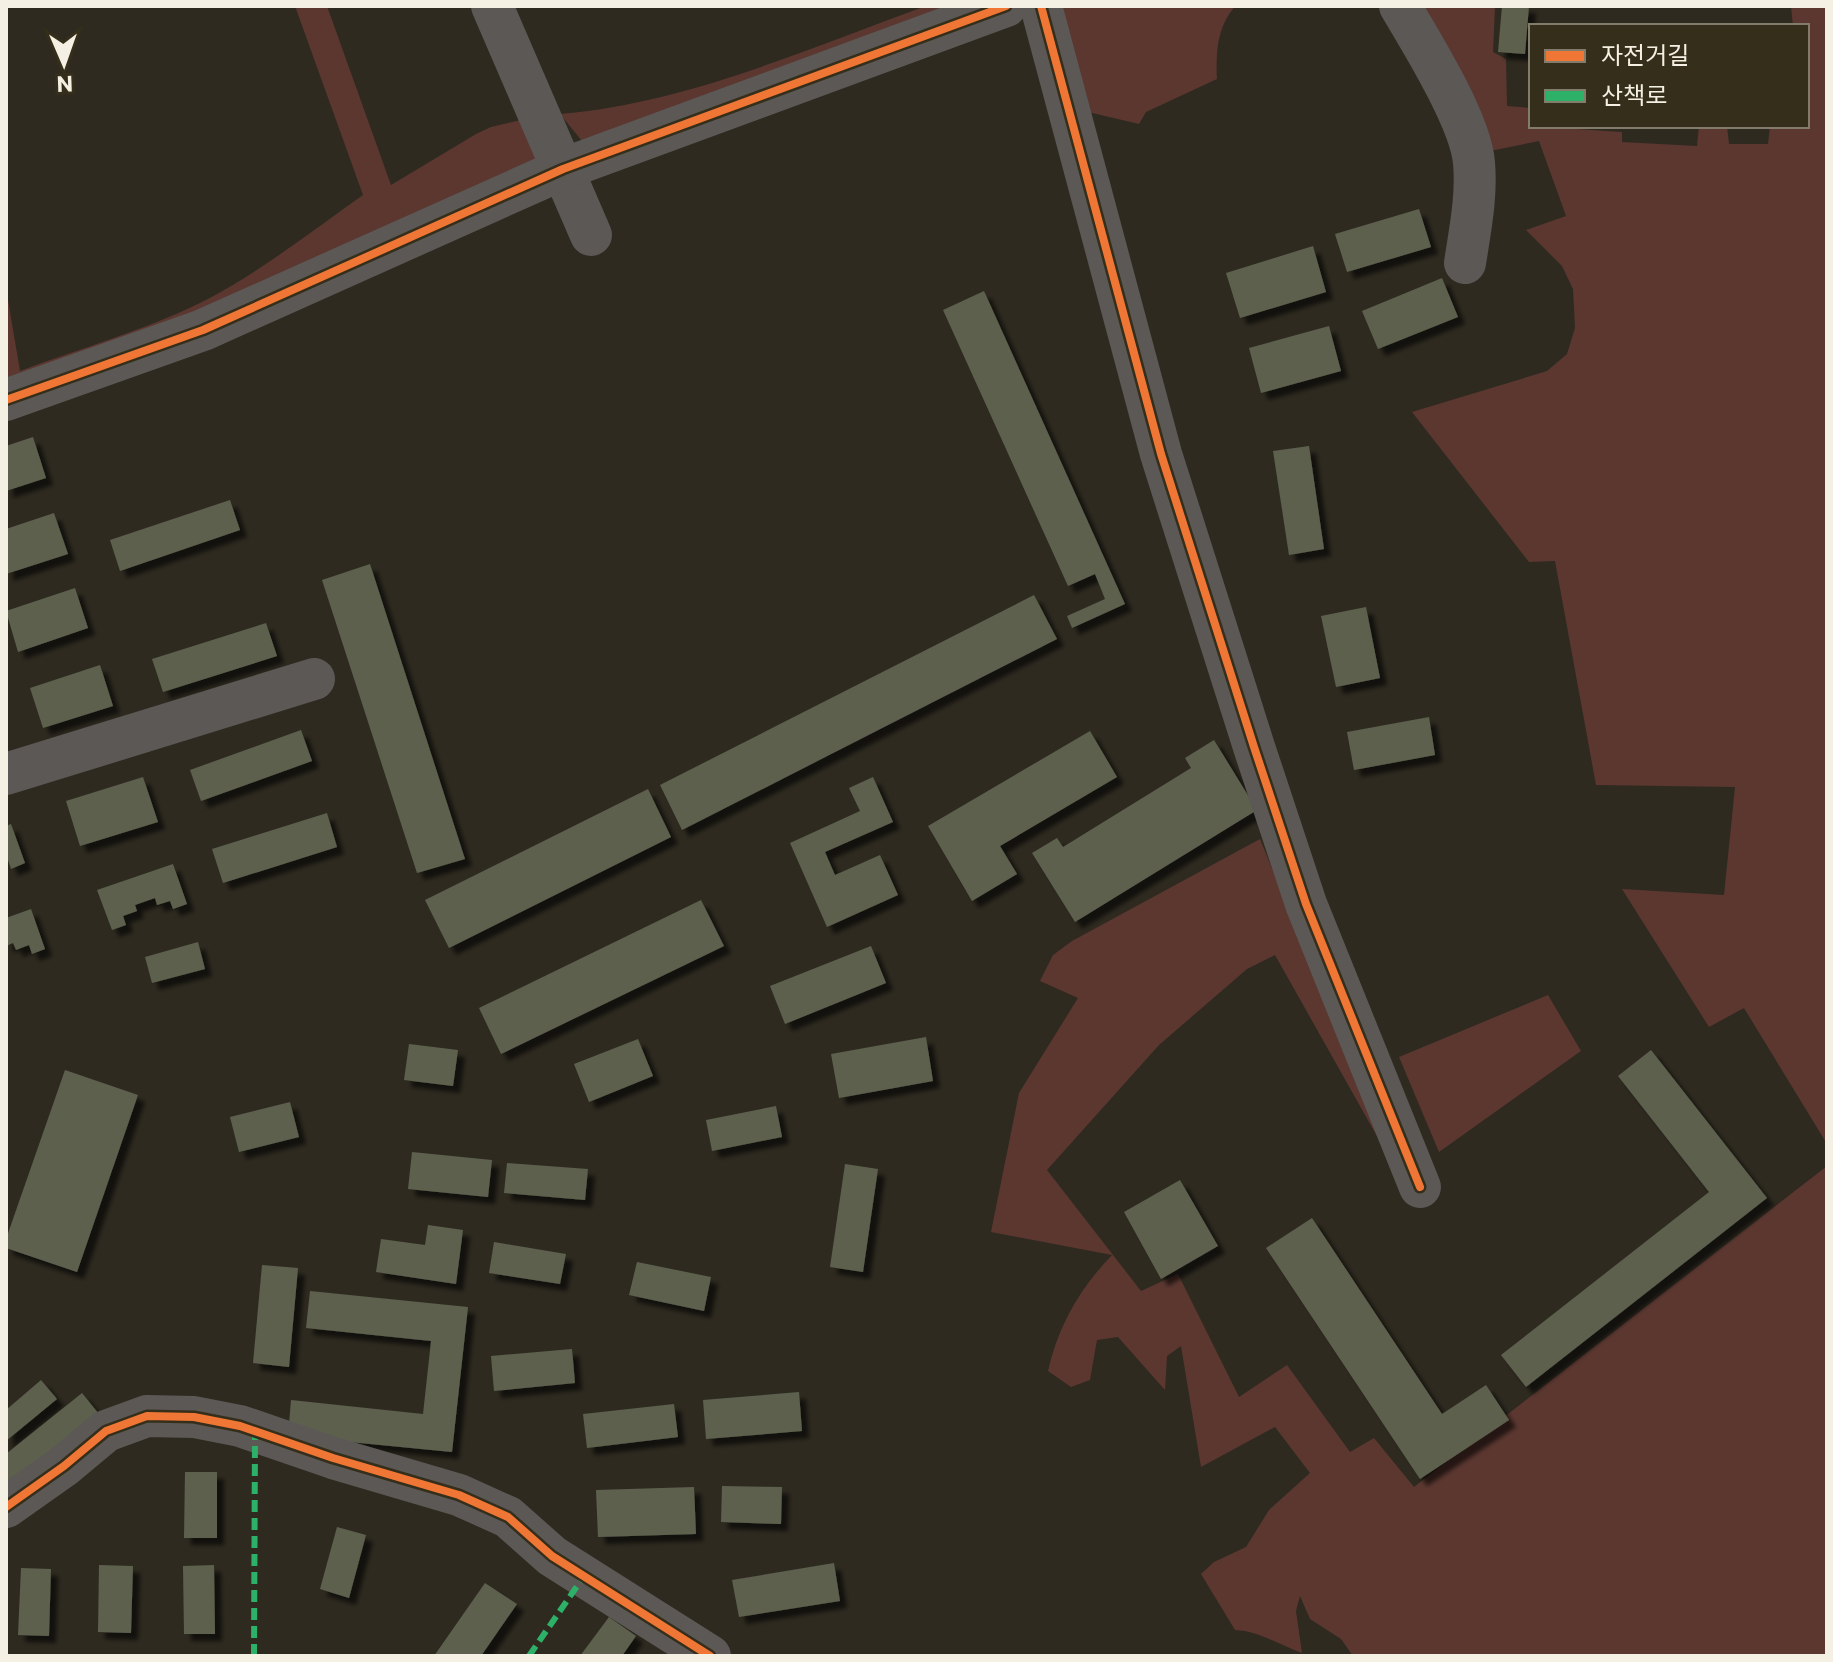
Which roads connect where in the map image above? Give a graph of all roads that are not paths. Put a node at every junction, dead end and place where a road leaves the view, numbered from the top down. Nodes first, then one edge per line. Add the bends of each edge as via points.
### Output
1 (492, 6) edge
2 (1006, 6) edge
3 (1041, 6) edge
4 (1400, 6) edge
5 (563, 169) junction
6 (591, 235) dead end
7 (1465, 263) dead end
8 (6, 400) edge
9 (314, 679) dead end
10 (6, 774) edge
11 (1420, 1187) dead end
12 (6, 1507) edge
13 (710, 1656) edge

1 - 5 street
2 - 5 street
3 - 11 street via 1161,454 1254,747 1306,904
4 - 7 street via 1468,135 1475,188
5 - 6 street
5 - 8 street via 203,330
9 - 10 street
12 - 13 street via 106,1431 147,1416 194,1417 240,1426 459,1495 508,1517 552,1556

